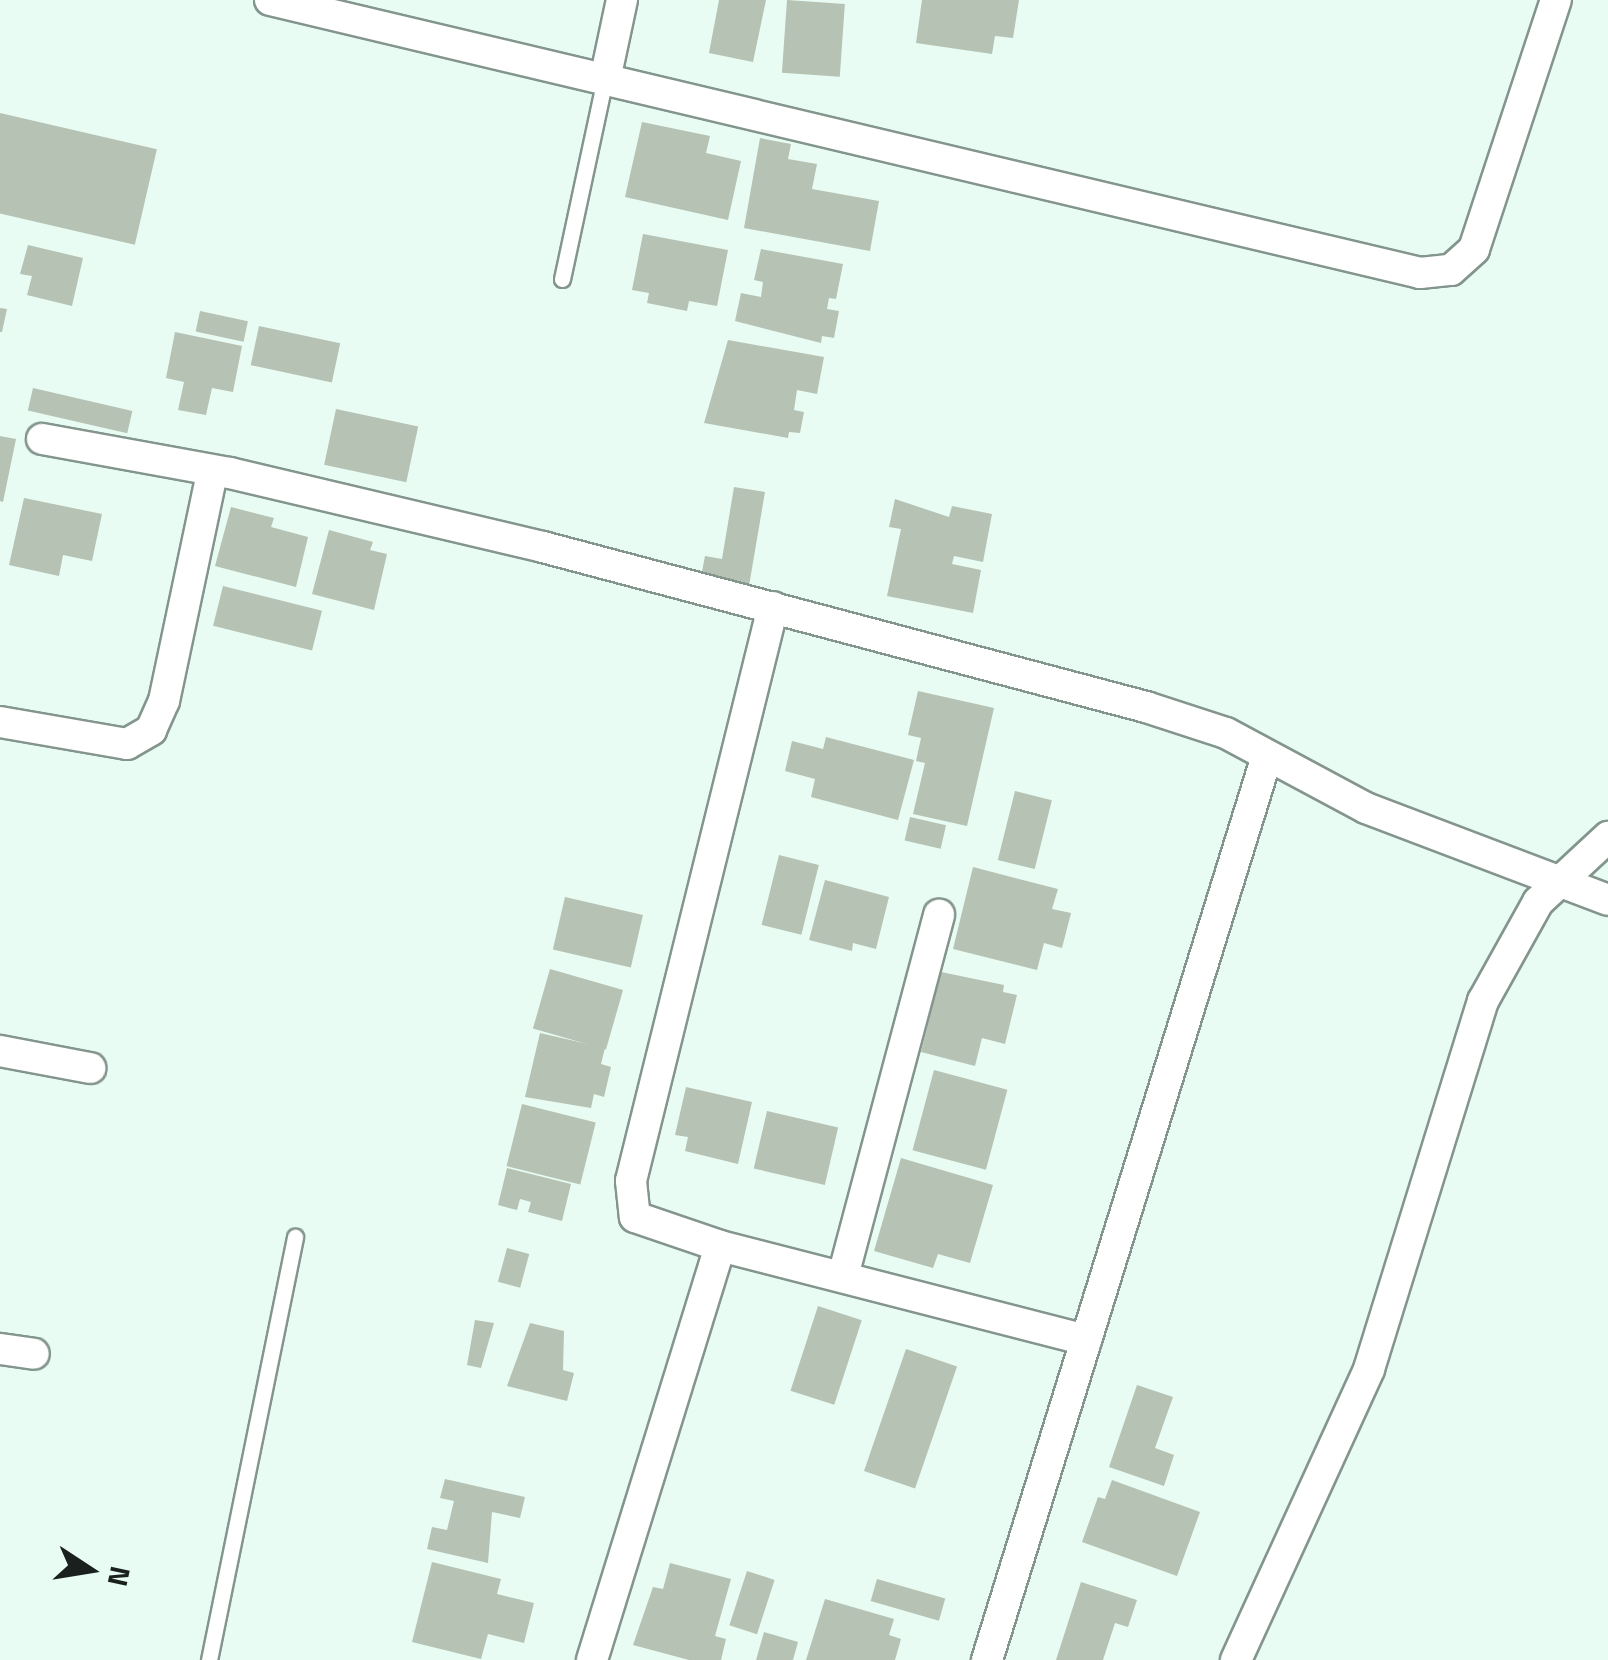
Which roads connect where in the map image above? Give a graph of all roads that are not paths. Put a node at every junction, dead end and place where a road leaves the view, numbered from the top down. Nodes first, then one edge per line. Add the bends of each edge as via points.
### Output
1 (270, 0) edge
2 (622, 0) edge
3 (1556, 0) edge
4 (606, 75) junction
5 (562, 280) dead end
6 (42, 439) dead end
7 (212, 474) junction
8 (774, 607) junction
9 (0, 722) edge
10 (1266, 756) junction
11 (1608, 837) edge
12 (1555, 880) junction
13 (1608, 900) edge
14 (939, 915) dead end
15 (0, 1050) edge
16 (90, 1068) dead end
17 (295, 1237) dead end
18 (720, 1246) junction
19 (843, 1276) junction
20 (1086, 1340) junction
21 (0, 1349) edge
22 (34, 1354) dead end
23 (210, 1660) edge
24 (592, 1660) edge
25 (987, 1660) edge
26 (1236, 1660) edge

1 - 4 street
2 - 4 street
3 - 4 street via 1474,249 1451,270 1420,273
4 - 5 lane
6 - 7 street
7 - 8 street via 543,547
7 - 9 street via 164,701 151,730 128,744
8 - 10 street via 1146,706 1226,733
8 - 18 street via 629,1200 635,1217 655,1228
10 - 12 street via 1341,797
10 - 20 street
11 - 12 street
12 - 13 street
12 - 26 street via 1517,932 1483,1001 1369,1369
14 - 19 street
15 - 16 street
17 - 23 lane
18 - 19 street
18 - 24 street
19 - 20 street
20 - 25 street
21 - 22 street

